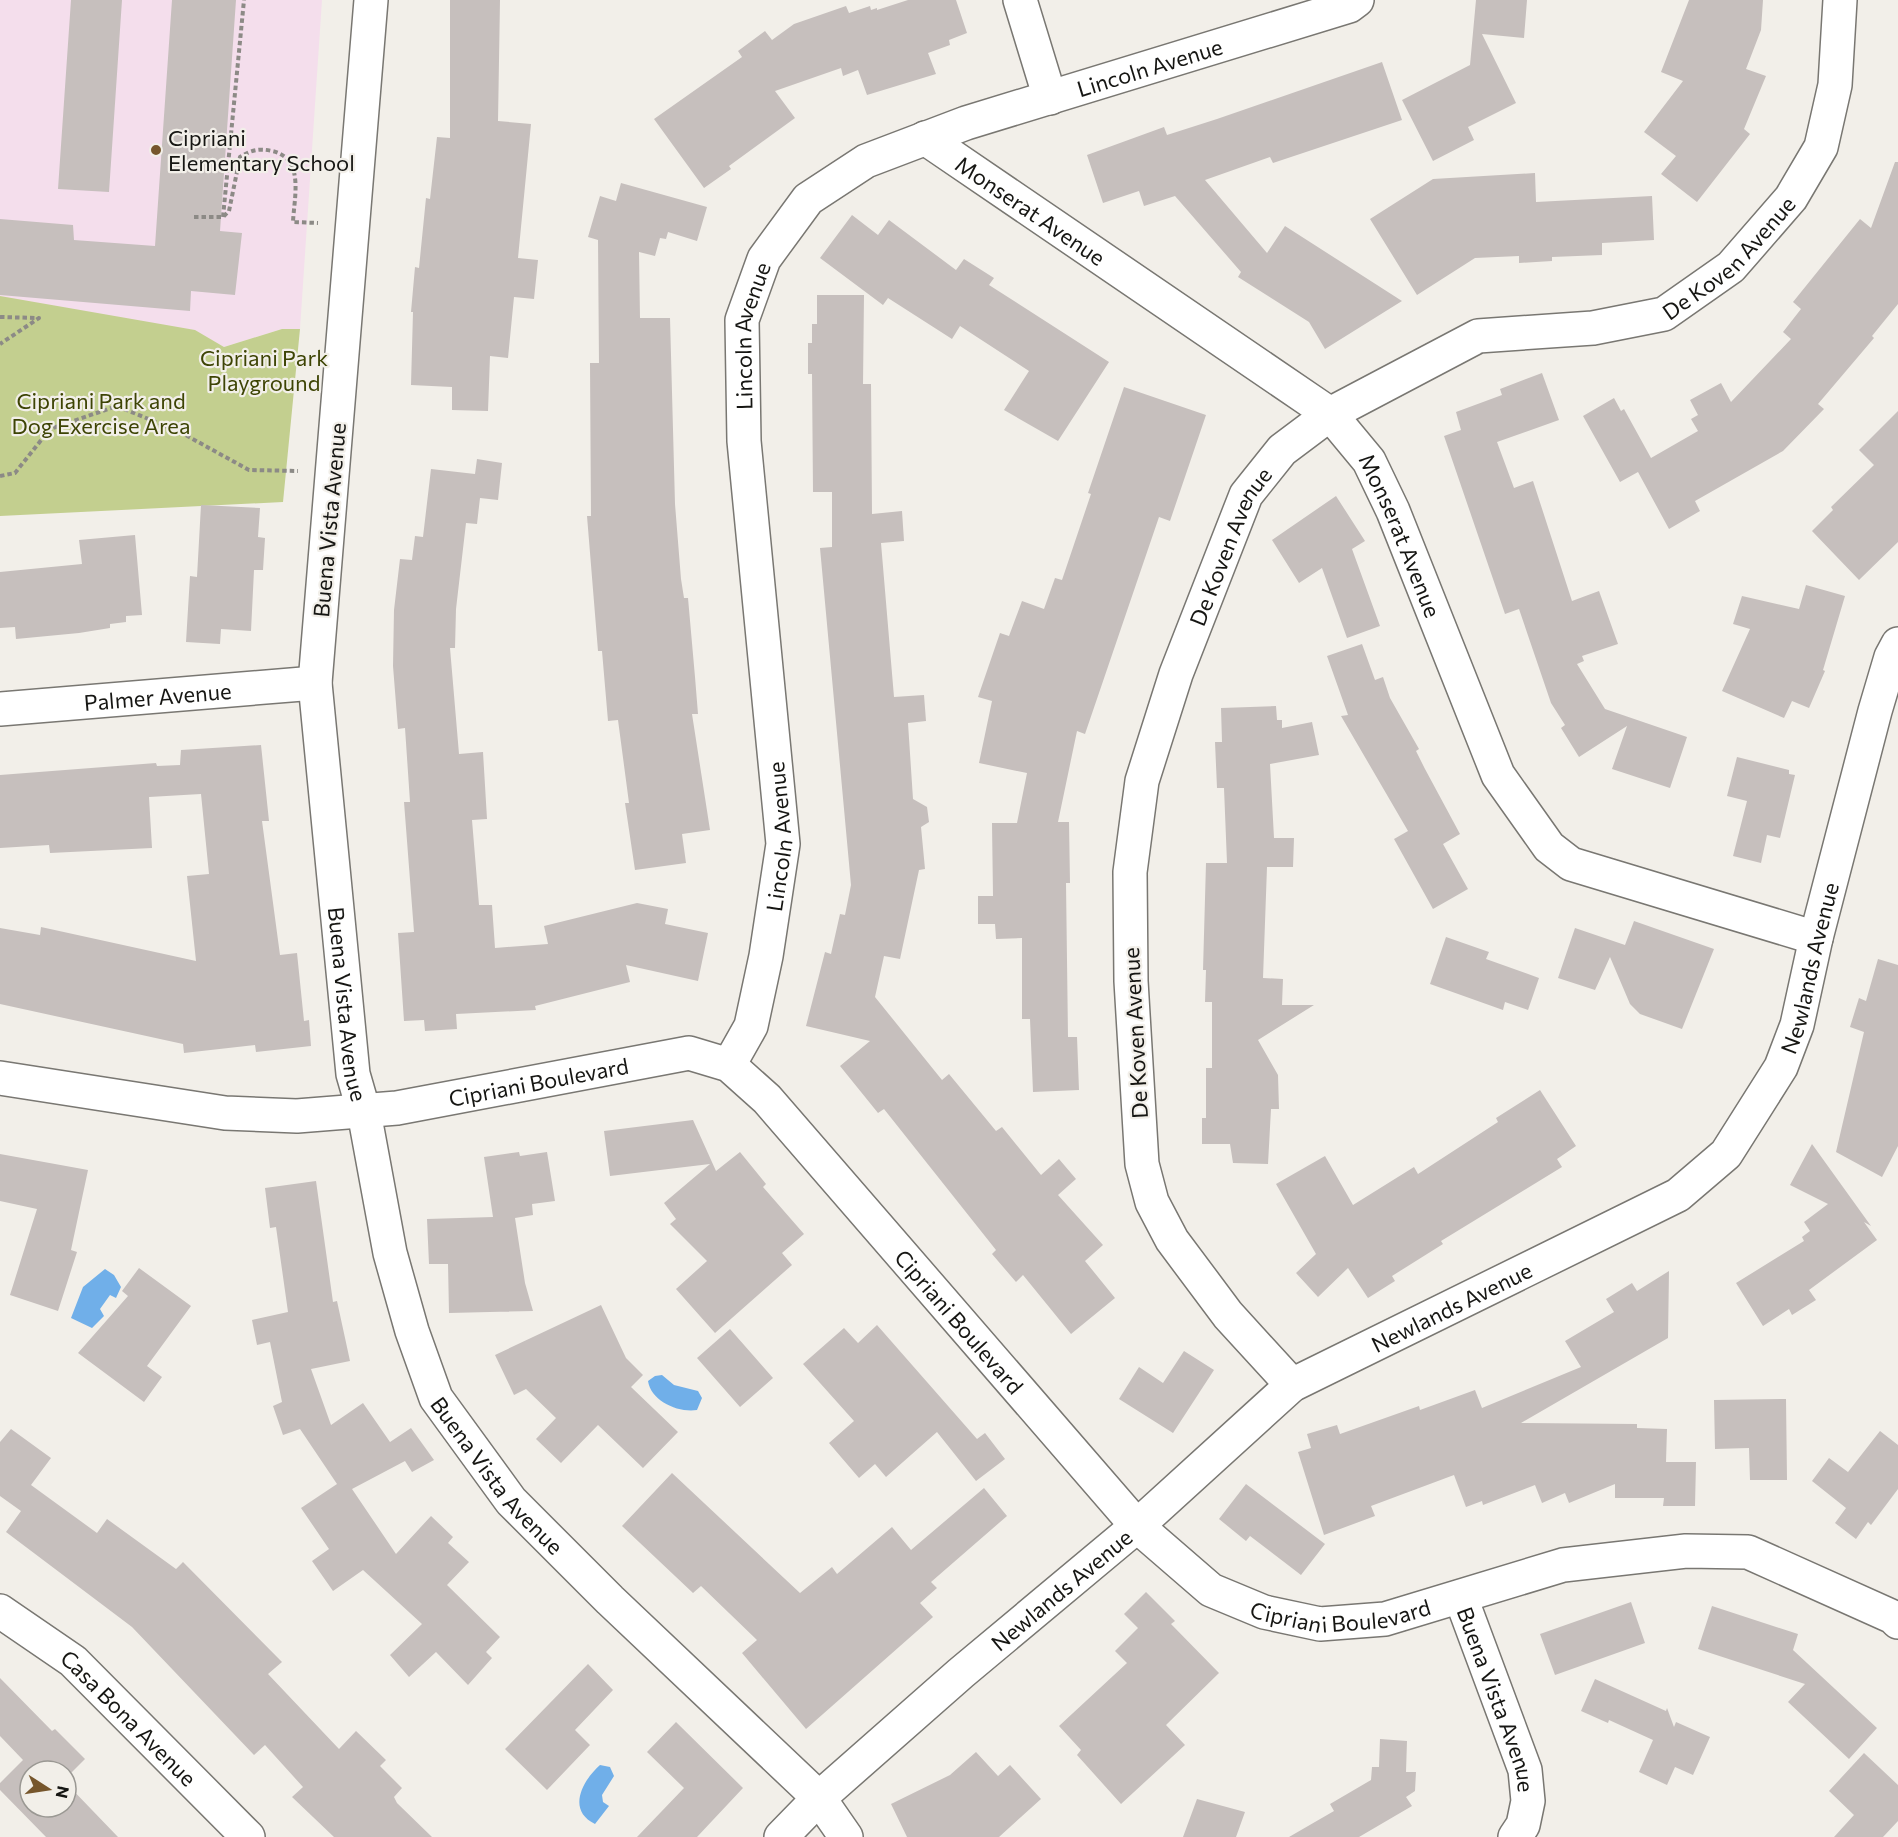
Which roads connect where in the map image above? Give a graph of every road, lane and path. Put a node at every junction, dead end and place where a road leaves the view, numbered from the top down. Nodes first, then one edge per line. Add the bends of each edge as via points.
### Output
1 (244, 0) edge
2 (371, 0) edge
3 (1020, 0) edge
4 (1357, 0) edge
5 (1840, 0) edge
6 (1050, 98) junction
7 (925, 138) junction
8 (194, 217) dead end
9 (223, 217) junction
10 (318, 223) dead end
11 (0, 317) edge
12 (0, 344) edge
13 (1330, 414) junction
14 (298, 471) dead end
15 (0, 476) edge
16 (1898, 644) edge
17 (315, 683) junction
18 (0, 708) edge
19 (1816, 938) junction
20 (729, 1065) junction
21 (0, 1077) edge
22 (364, 1112) junction
23 (1292, 1385) junction
24 (1137, 1526) junction
25 (1461, 1598) junction
26 (0, 1611) edge
27 (1896, 1616) edge
28 (819, 1798) junction
29 (248, 1837) edge
30 (781, 1837) edge
31 (846, 1837) edge
32 (1515, 1837) edge

1 - 9 path
2 - 17 street, Buena Vista Avenue
3 - 6 street
4 - 6 street, Lincoln Avenue via 1349,6
5 - 13 street, De Koven Avenue via 1835,85 1821,147 1791,198 1731,267 1664,314 1593,328 1478,336
6 - 7 street, Lincoln Avenue
7 - 13 street, Monserat Avenue
7 - 20 street, Lincoln Avenue via 866,161 808,199 765,259 742,320 744,441 783,844 751,1026
8 - 9 path
9 - 10 path via 229,212 240,157 264,149 277,152 292,165 296,188 293,222
11 - 12 path via 39,318
13 - 19 street, Monserat Avenue via 1369,461 1394,511 1498,775 1549,847 1571,864
13 - 23 street, De Koven Avenue via 1282,450 1246,495 1176,674 1146,770 1130,872 1131,981 1142,1164 1152,1202 1172,1240 1228,1315
14 - 15 path via 249,470 180,432 117,406 50,429 15,472
16 - 19 street, Newlands Avenue via 1875,711
17 - 18 street, Palmer Avenue
17 - 22 street, Buena Vista Avenue via 353,1074
19 - 23 street, Newlands Avenue via 1797,1025 1781,1067 1726,1154 1678,1195
20 - 22 street, Cipriani Boulevard via 688,1053
20 - 24 street, Cipriani Boulevard via 767,1100
21 - 22 street, Cipriani Boulevard via 225,1113 297,1116
22 - 28 street, Buena Vista Avenue via 390,1253 436,1398 511,1501
23 - 24 street, Newlands Avenue
24 - 25 street, Cipriani Boulevard via 1211,1590 1287,1618 1320,1624 1385,1619
24 - 28 street, Newlands Avenue
25 - 27 street, Cipriani Boulevard via 1563,1565 1686,1551 1748,1552
25 - 32 street, Buena Vista Avenue via 1525,1770 1528,1801 1523,1825
26 - 29 street, Casa Bona Avenue via 73,1661
28 - 30 street, Newlands Avenue
28 - 31 street, Buena Vista Avenue

